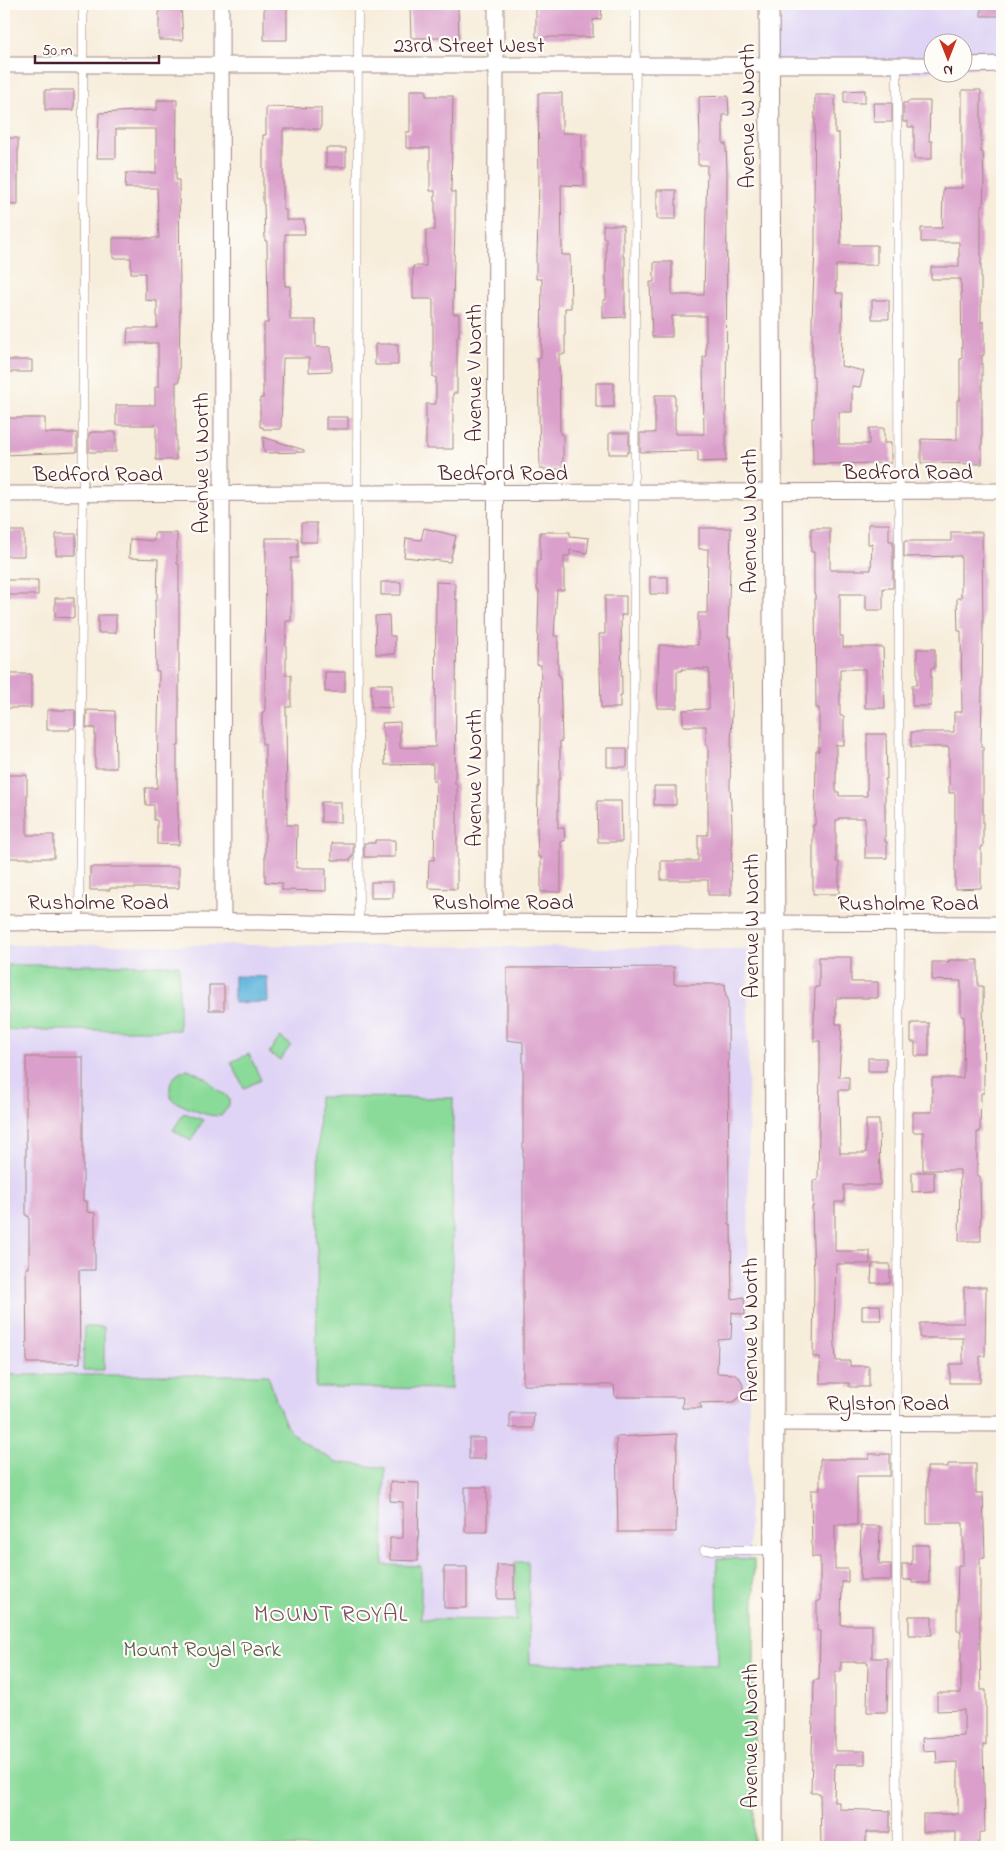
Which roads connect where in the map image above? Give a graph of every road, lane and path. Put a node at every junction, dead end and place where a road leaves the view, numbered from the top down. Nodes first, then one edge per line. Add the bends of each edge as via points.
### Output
1 (83, 4) edge
2 (221, 4) edge
3 (358, 4) edge
4 (496, 4) edge
5 (636, 4) edge
6 (769, 4) edge
7 (221, 64) junction
8 (1002, 64) edge
9 (4, 65) edge
10 (82, 65) junction
11 (358, 65) junction
12 (897, 65) junction
13 (924, 65) edge
14 (974, 65) edge
15 (496, 66) junction
16 (636, 66) junction
17 (770, 66) junction
18 (1002, 491) edge
19 (898, 492) junction
20 (633, 493) junction
21 (772, 493) junction
22 (4, 494) edge
23 (83, 494) junction
24 (221, 494) junction
25 (357, 494) junction
26 (494, 494) junction
27 (4, 922) edge
28 (80, 922) junction
29 (223, 922) junction
30 (495, 922) junction
31 (633, 922) junction
32 (775, 923) junction
33 (899, 923) junction
34 (359, 924) junction
35 (1002, 924) edge
36 (773, 1423) junction
37 (896, 1423) junction
38 (1002, 1424) edge
39 (704, 1550) dead end
40 (772, 1550) junction
41 (773, 1847) edge
42 (897, 1847) edge

1 - 10 lane
2 - 7 street, Avenue U North
3 - 11 lane
4 - 15 street, Avenue V North
5 - 16 lane
6 - 17 street, Avenue W North
7 - 10 street, 23rd Street West
7 - 11 street, 23rd Street West
7 - 24 street, Avenue U North
8 - 14 street
9 - 10 street, 23rd Street West
10 - 23 lane
11 - 15 street, 23rd Street West
11 - 25 lane
12 - 13 street, 23rd Street West
12 - 17 street, 23rd Street West
12 - 19 lane
15 - 16 street, 23rd Street West
15 - 26 street, Avenue V North
16 - 17 street, 23rd Street West
16 - 20 lane
17 - 21 street, Avenue W North
18 - 19 street, Bedford Road
19 - 21 street, Bedford Road
19 - 33 lane
20 - 21 street, Bedford Road
20 - 26 street, Bedford Road
20 - 31 lane
21 - 32 street, Avenue W North
22 - 23 street, Bedford Road
23 - 24 street, Bedford Road
23 - 28 lane
24 - 25 street, Bedford Road
24 - 29 street, Avenue U North
25 - 26 street, Bedford Road
25 - 34 lane
26 - 30 street, Avenue V North
27 - 28 street, Rusholme Road
28 - 29 street, Rusholme Road
29 - 34 street, Rusholme Road
30 - 31 street, Rusholme Road
30 - 34 street, Rusholme Road
31 - 32 street, Rusholme Road
32 - 33 street, Rusholme Road
32 - 36 street, Avenue W North
33 - 35 street, Rusholme Road
33 - 37 lane
36 - 37 street, Rylston Road
36 - 40 street, Avenue W North
37 - 38 street, Rylston Road
37 - 42 lane
39 - 40 lane
40 - 41 street, Avenue W North

